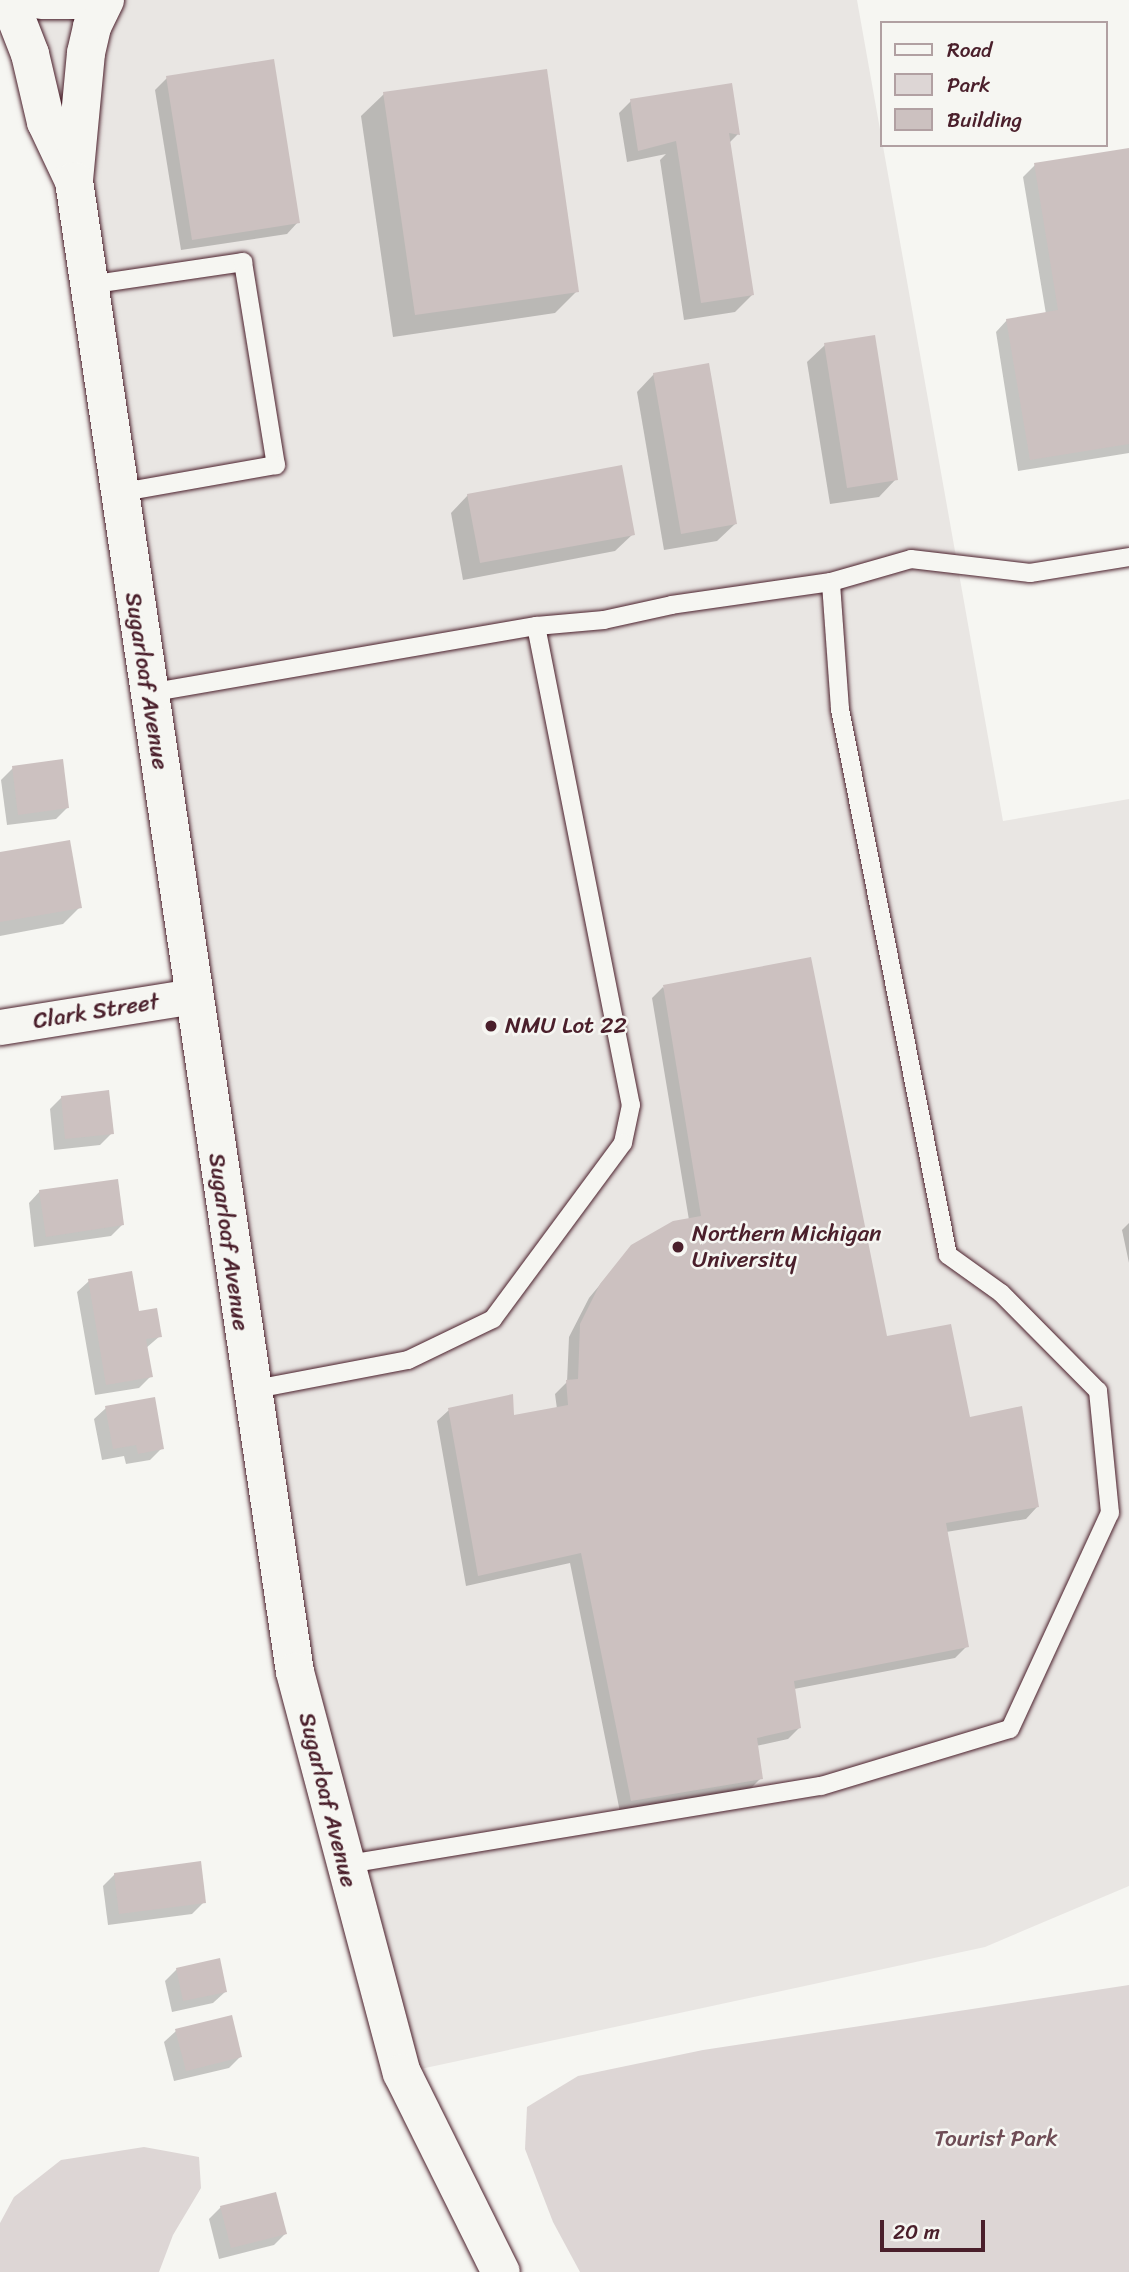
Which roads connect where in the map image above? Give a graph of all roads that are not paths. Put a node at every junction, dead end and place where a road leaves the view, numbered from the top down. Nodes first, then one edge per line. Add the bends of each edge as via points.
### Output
1 (9, 0) edge
2 (41, 0) edge
3 (77, 0) edge
4 (105, 0) edge
5 (74, 181) junction
6 (89, 285) junction
7 (118, 493) junction
8 (1129, 557) edge
9 (831, 582) junction
10 (536, 626) junction
11 (148, 693) junction
12 (193, 996) junction
13 (0, 1027) edge
14 (250, 1390) junction
15 (343, 1865) junction
16 (501, 2272) edge

1 - 5 main road, Sugarloaf Avenue via 30,54 46,122
2 - 3 main road
4 - 5 main road, Sugarloaf Avenue via 86,53
5 - 6 main road, Sugarloaf Avenue
6 - 7 main road, Sugarloaf Avenue
6 - 7 lane via 243,262 276,465
7 - 11 main road, Sugarloaf Avenue
8 - 9 lane via 1030,573 911,559
9 - 10 lane via 672,605 604,621
9 - 15 lane via 840,709 948,1255 1000,1293 1098,1391 1110,1513 1010,1729 821,1786
10 - 11 lane
10 - 14 lane via 631,1105 623,1143 493,1319 408,1360
11 - 12 main road, Sugarloaf Avenue
12 - 13 street, Clark Street
12 - 14 main road, Sugarloaf Avenue
14 - 15 main road, Sugarloaf Avenue via 295,1672
15 - 16 main road, Sugarloaf Avenue via 401,2073

